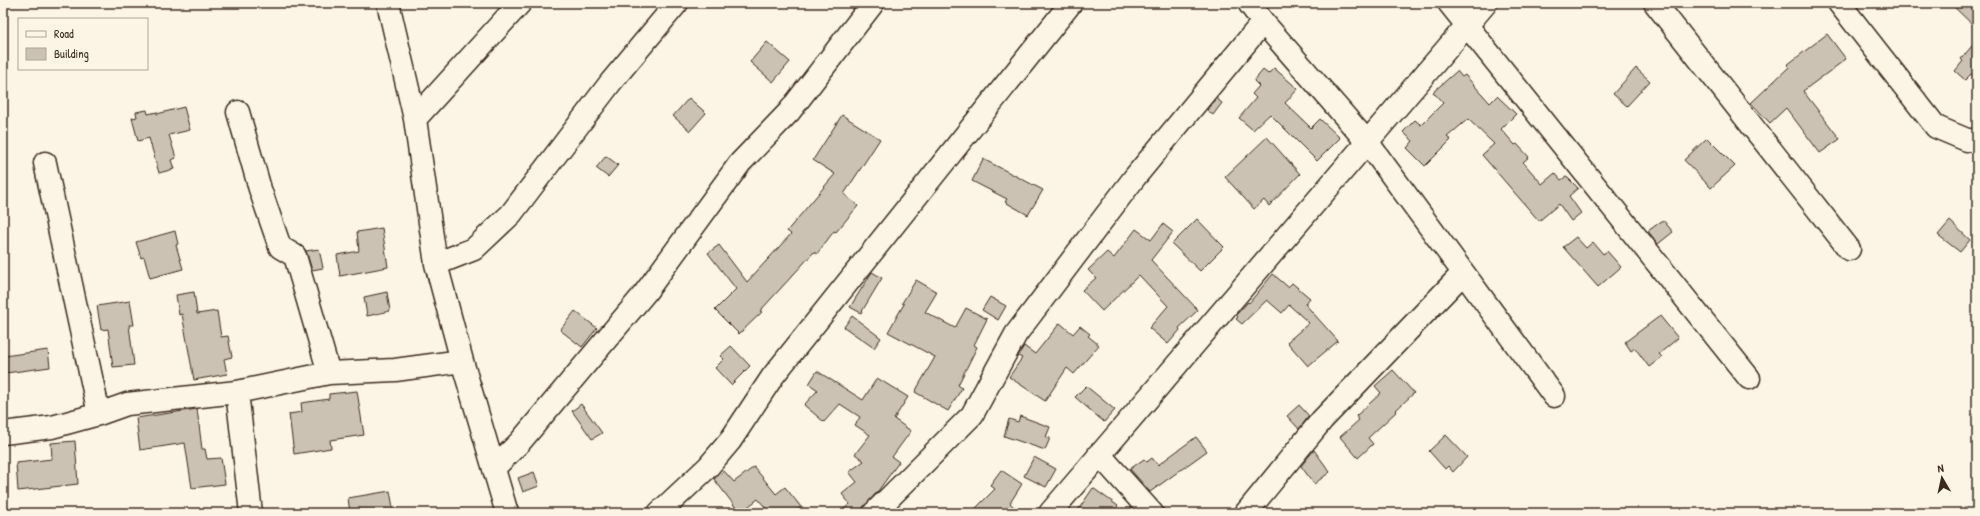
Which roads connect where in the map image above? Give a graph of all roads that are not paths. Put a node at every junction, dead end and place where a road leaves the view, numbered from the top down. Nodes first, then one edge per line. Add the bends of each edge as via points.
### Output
1 (388, 3) edge
2 (520, 3) edge
3 (677, 3) edge
4 (873, 3) edge
5 (1071, 3) edge
6 (1249, 3) edge
7 (1448, 3) edge
8 (1486, 3) edge
9 (1655, 3) edge
10 (1839, 3) edge
11 (1264, 22) junction
12 (1467, 25) junction
13 (238, 112) dead end
14 (415, 119) junction
15 (1977, 140) edge
16 (1368, 143) junction
17 (45, 163) dead end
18 (1850, 249) dead end
19 (436, 264) junction
20 (1463, 273) junction
21 (462, 361) junction
22 (329, 373) junction
23 (1749, 378) dead end
24 (237, 392) junction
25 (1554, 396) dead end
26 (99, 414) junction
27 (3, 433) edge
28 (1100, 454) junction
29 (494, 468) junction
30 (251, 513) edge
31 (507, 513) edge
32 (659, 513) edge
33 (874, 513) edge
34 (1050, 513) edge
35 (1152, 513) edge
36 (1246, 513) edge

1 - 14 street
2 - 14 street
3 - 19 street via 612,82 512,214 474,249
4 - 29 street via 788,112 740,163 644,293 520,442
5 - 32 street via 773,376 730,442 708,467
6 - 11 street
7 - 12 street
8 - 12 street
9 - 18 street
10 - 15 street via 1936,127 1967,140
11 - 16 street
11 - 33 street via 1135,176 1020,328 972,415
12 - 16 street
12 - 23 street
13 - 22 street via 280,247 295,256
14 - 19 street
16 - 20 street
16 - 28 street
17 - 26 street
19 - 21 street
20 - 25 street
20 - 36 street via 1322,420
21 - 22 street via 395,370
21 - 29 street
22 - 24 street
24 - 26 street via 127,404
24 - 30 street
26 - 27 street via 52,428
28 - 34 street
28 - 35 street
29 - 31 street

